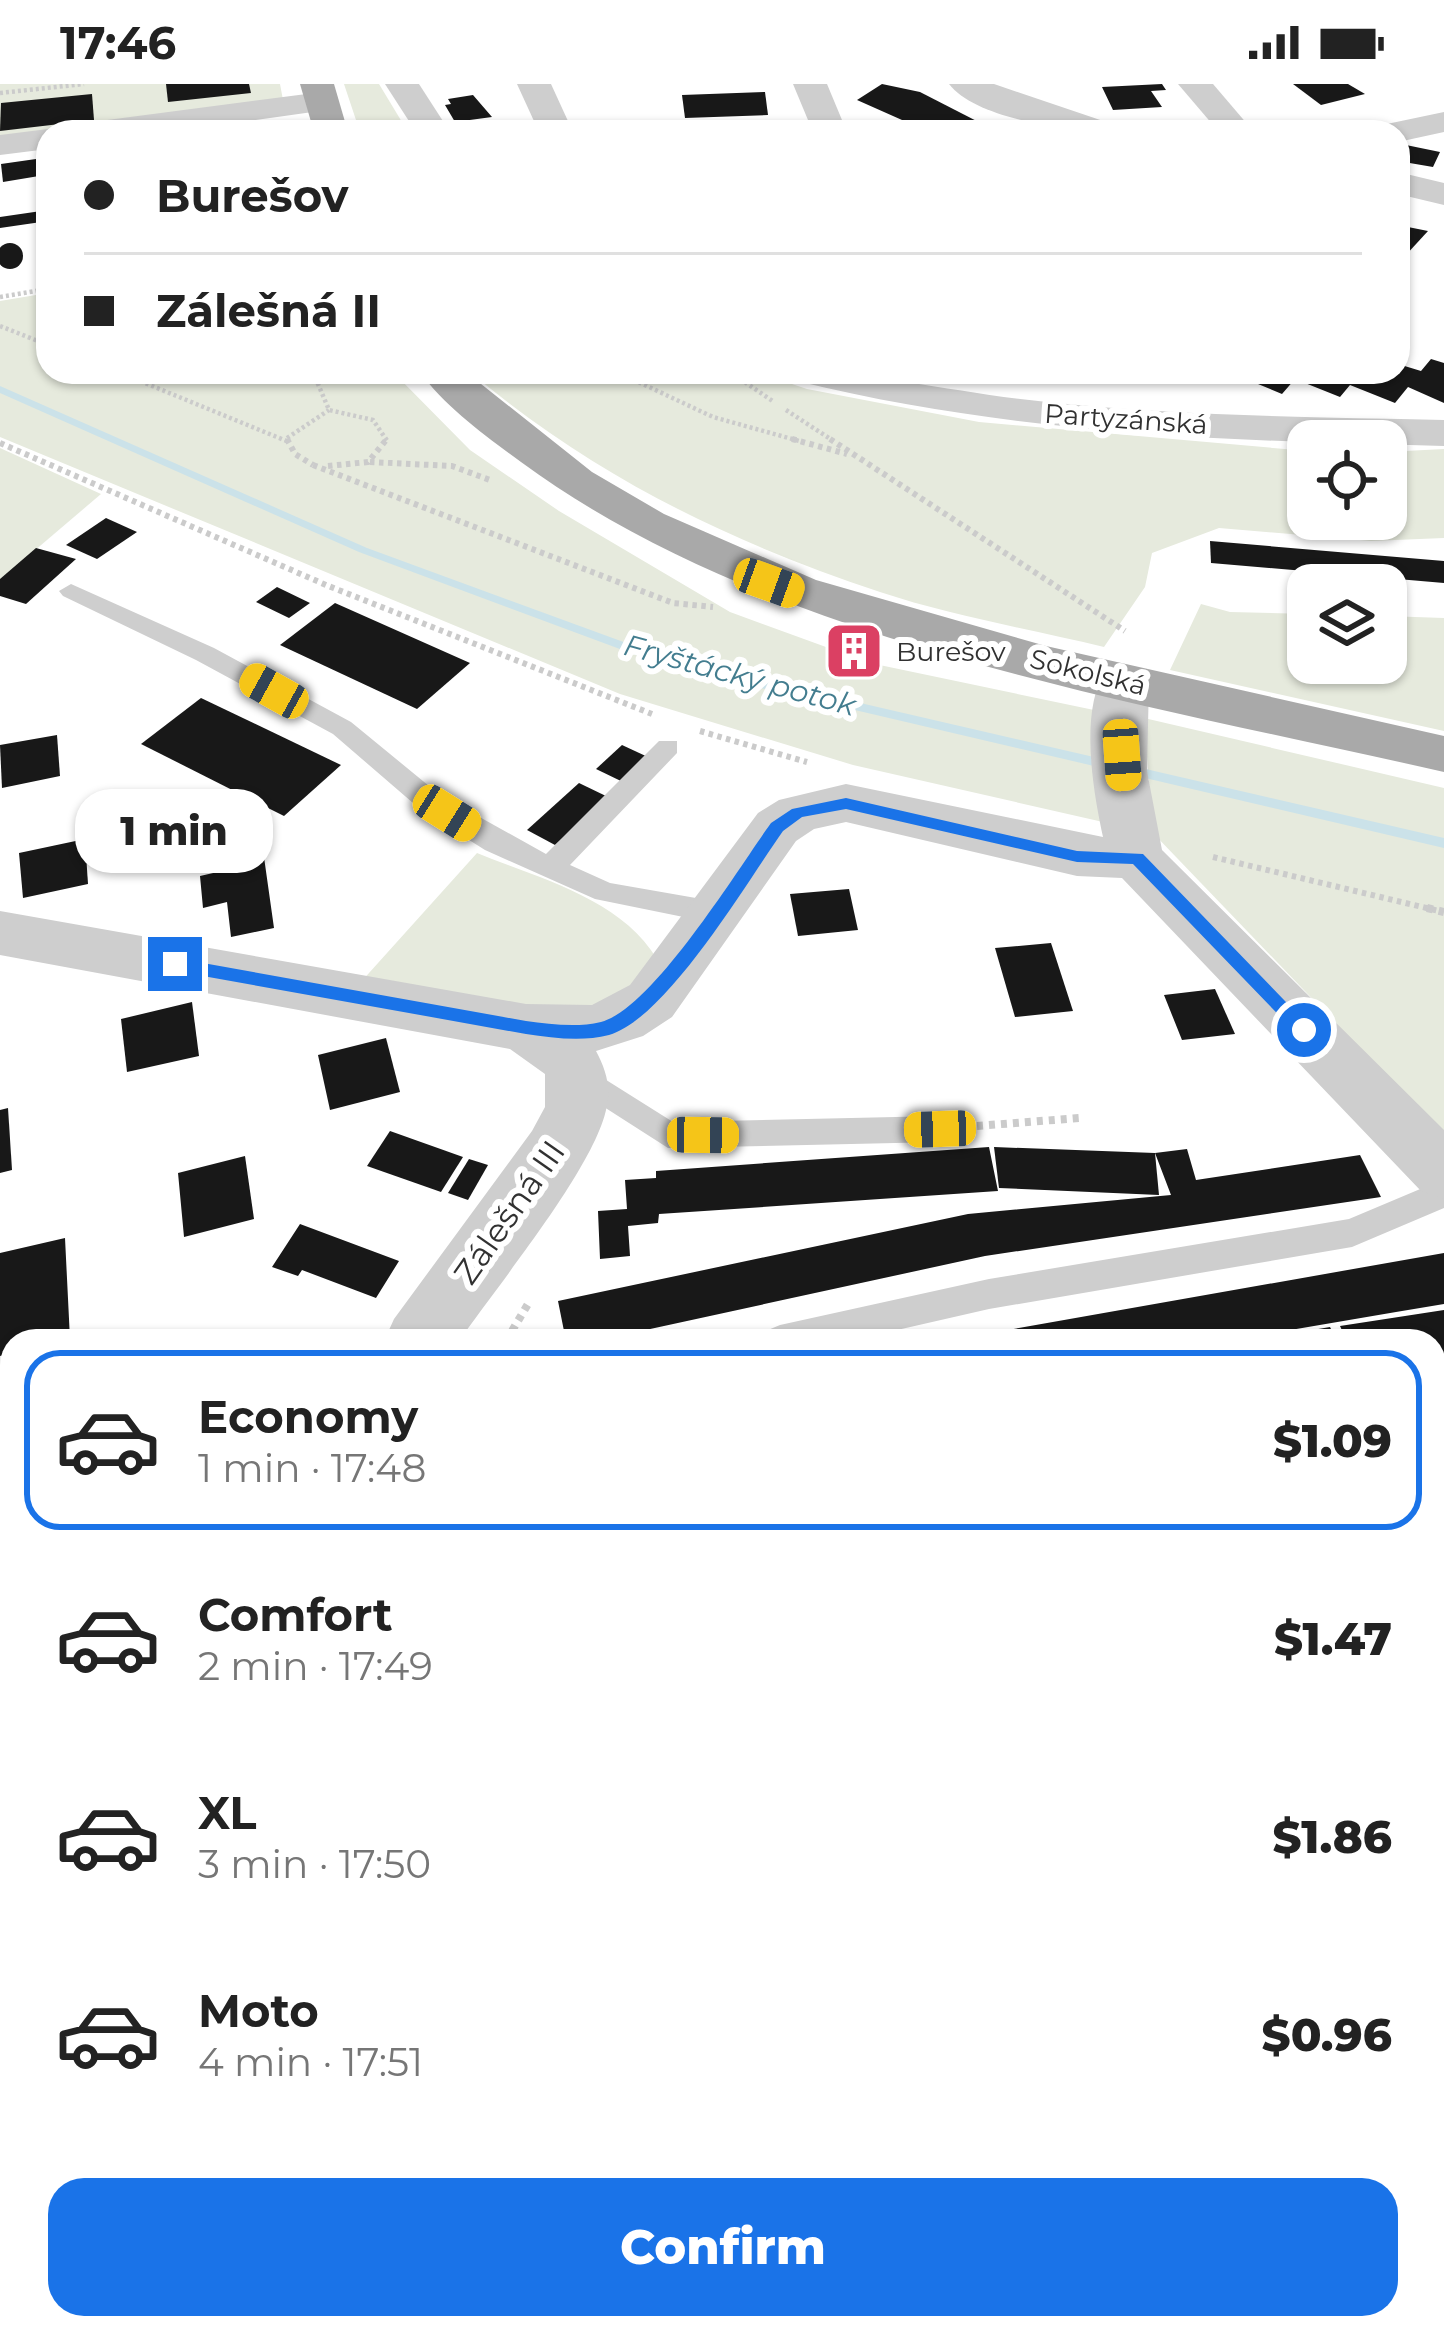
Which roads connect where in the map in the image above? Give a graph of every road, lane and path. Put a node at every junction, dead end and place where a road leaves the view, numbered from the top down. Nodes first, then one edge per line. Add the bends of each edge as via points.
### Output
1 (84, 84) edge
2 (402, 84) edge
3 (534, 84) edge
4 (810, 84) edge
5 (966, 84) edge
6 (1195, 84) edge
7 (0, 93) edge
8 (324, 106) edge
9 (199, 120) edge
10 (425, 120) edge
11 (550, 120) edge
12 (825, 120) edge
13 (1060, 120) edge
14 (1226, 120) edge
15 (36, 141) edge
16 (0, 146) edge
17 (1410, 186) edge
18 (1444, 194) edge
19 (36, 291) edge
20 (0, 298) edge
21 (0, 326) edge
22 (36, 340) edge
23 (149, 384) edge
24 (318, 384) edge
25 (453, 384) edge
26 (643, 384) edge
27 (748, 384) edge
28 (871, 384) edge
29 (1125, 384) edge
30 (329, 410) junction
31 (1198, 426) junction
32 (1444, 433) edge
33 (287, 438) junction
34 (0, 443) edge
35 (853, 456) junction
36 (368, 462) junction
37 (313, 465) junction
38 (553, 468) junction
39 (769, 583) junction
40 (71, 591) dead end
41 (1122, 700) junction
42 (660, 717) dead end
43 (675, 736) joint
44 (1444, 754) edge
45 (811, 763) dead end
46 (1131, 840) junction
47 (549, 869) junction
48 (713, 912) junction
49 (1444, 912) edge
50 (0, 933) edge
51 (526, 1028) junction
52 (576, 1073) junction
53 (1079, 1118) dead end
54 (940, 1129) joint
55 (1444, 1172) edge
56 (1444, 1193) edge
57 (428, 1329) edge
58 (833, 1329) edge

1 - 7 path
2 - 10 street
3 - 11 street
4 - 12 street
5 - 13 street
6 - 14 street
8 - 9 street
15 - 16 street
17 - 18 street
19 - 20 path
21 - 22 path
23 - 33 path
24 - 30 path
25 - 38 main road, Sokolská
26 - 35 path via 713,417
27 - 35 path
28 - 31 street, Partyzánská via 1000,410
29 - 31 street
30 - 33 path
30 - 36 path via 375,419 386,430 382,453
31 - 32 street, Partyzánská
33 - 37 path
34 - 42 path via 326,585
35 - 41 path via 1134,638
36 - 37 path
36 - 38 path via 452,466 504,485
37 - 39 path via 673,603 745,609
38 - 39 main road, Sokolská via 650,527
39 - 41 main road, Sokolská
40 - 47 lane via 342,728 430,802
41 - 44 main road, Sokolská
41 - 46 street
43 - 45 path
43 - 47 lane
46 - 48 street via 1077,856 865,806 824,806 777,827
46 - 49 path
46 - 55 street
47 - 48 lane via 605,892
48 - 51 street via 651,1001 630,1017 587,1032
50 - 51 street
51 - 52 street via 554,1045
52 - 54 lane via 668,1135
52 - 57 street, Zálešná III via 576,1107 555,1150
53 - 54 path
56 - 58 lane via 1352,1233 989,1294

